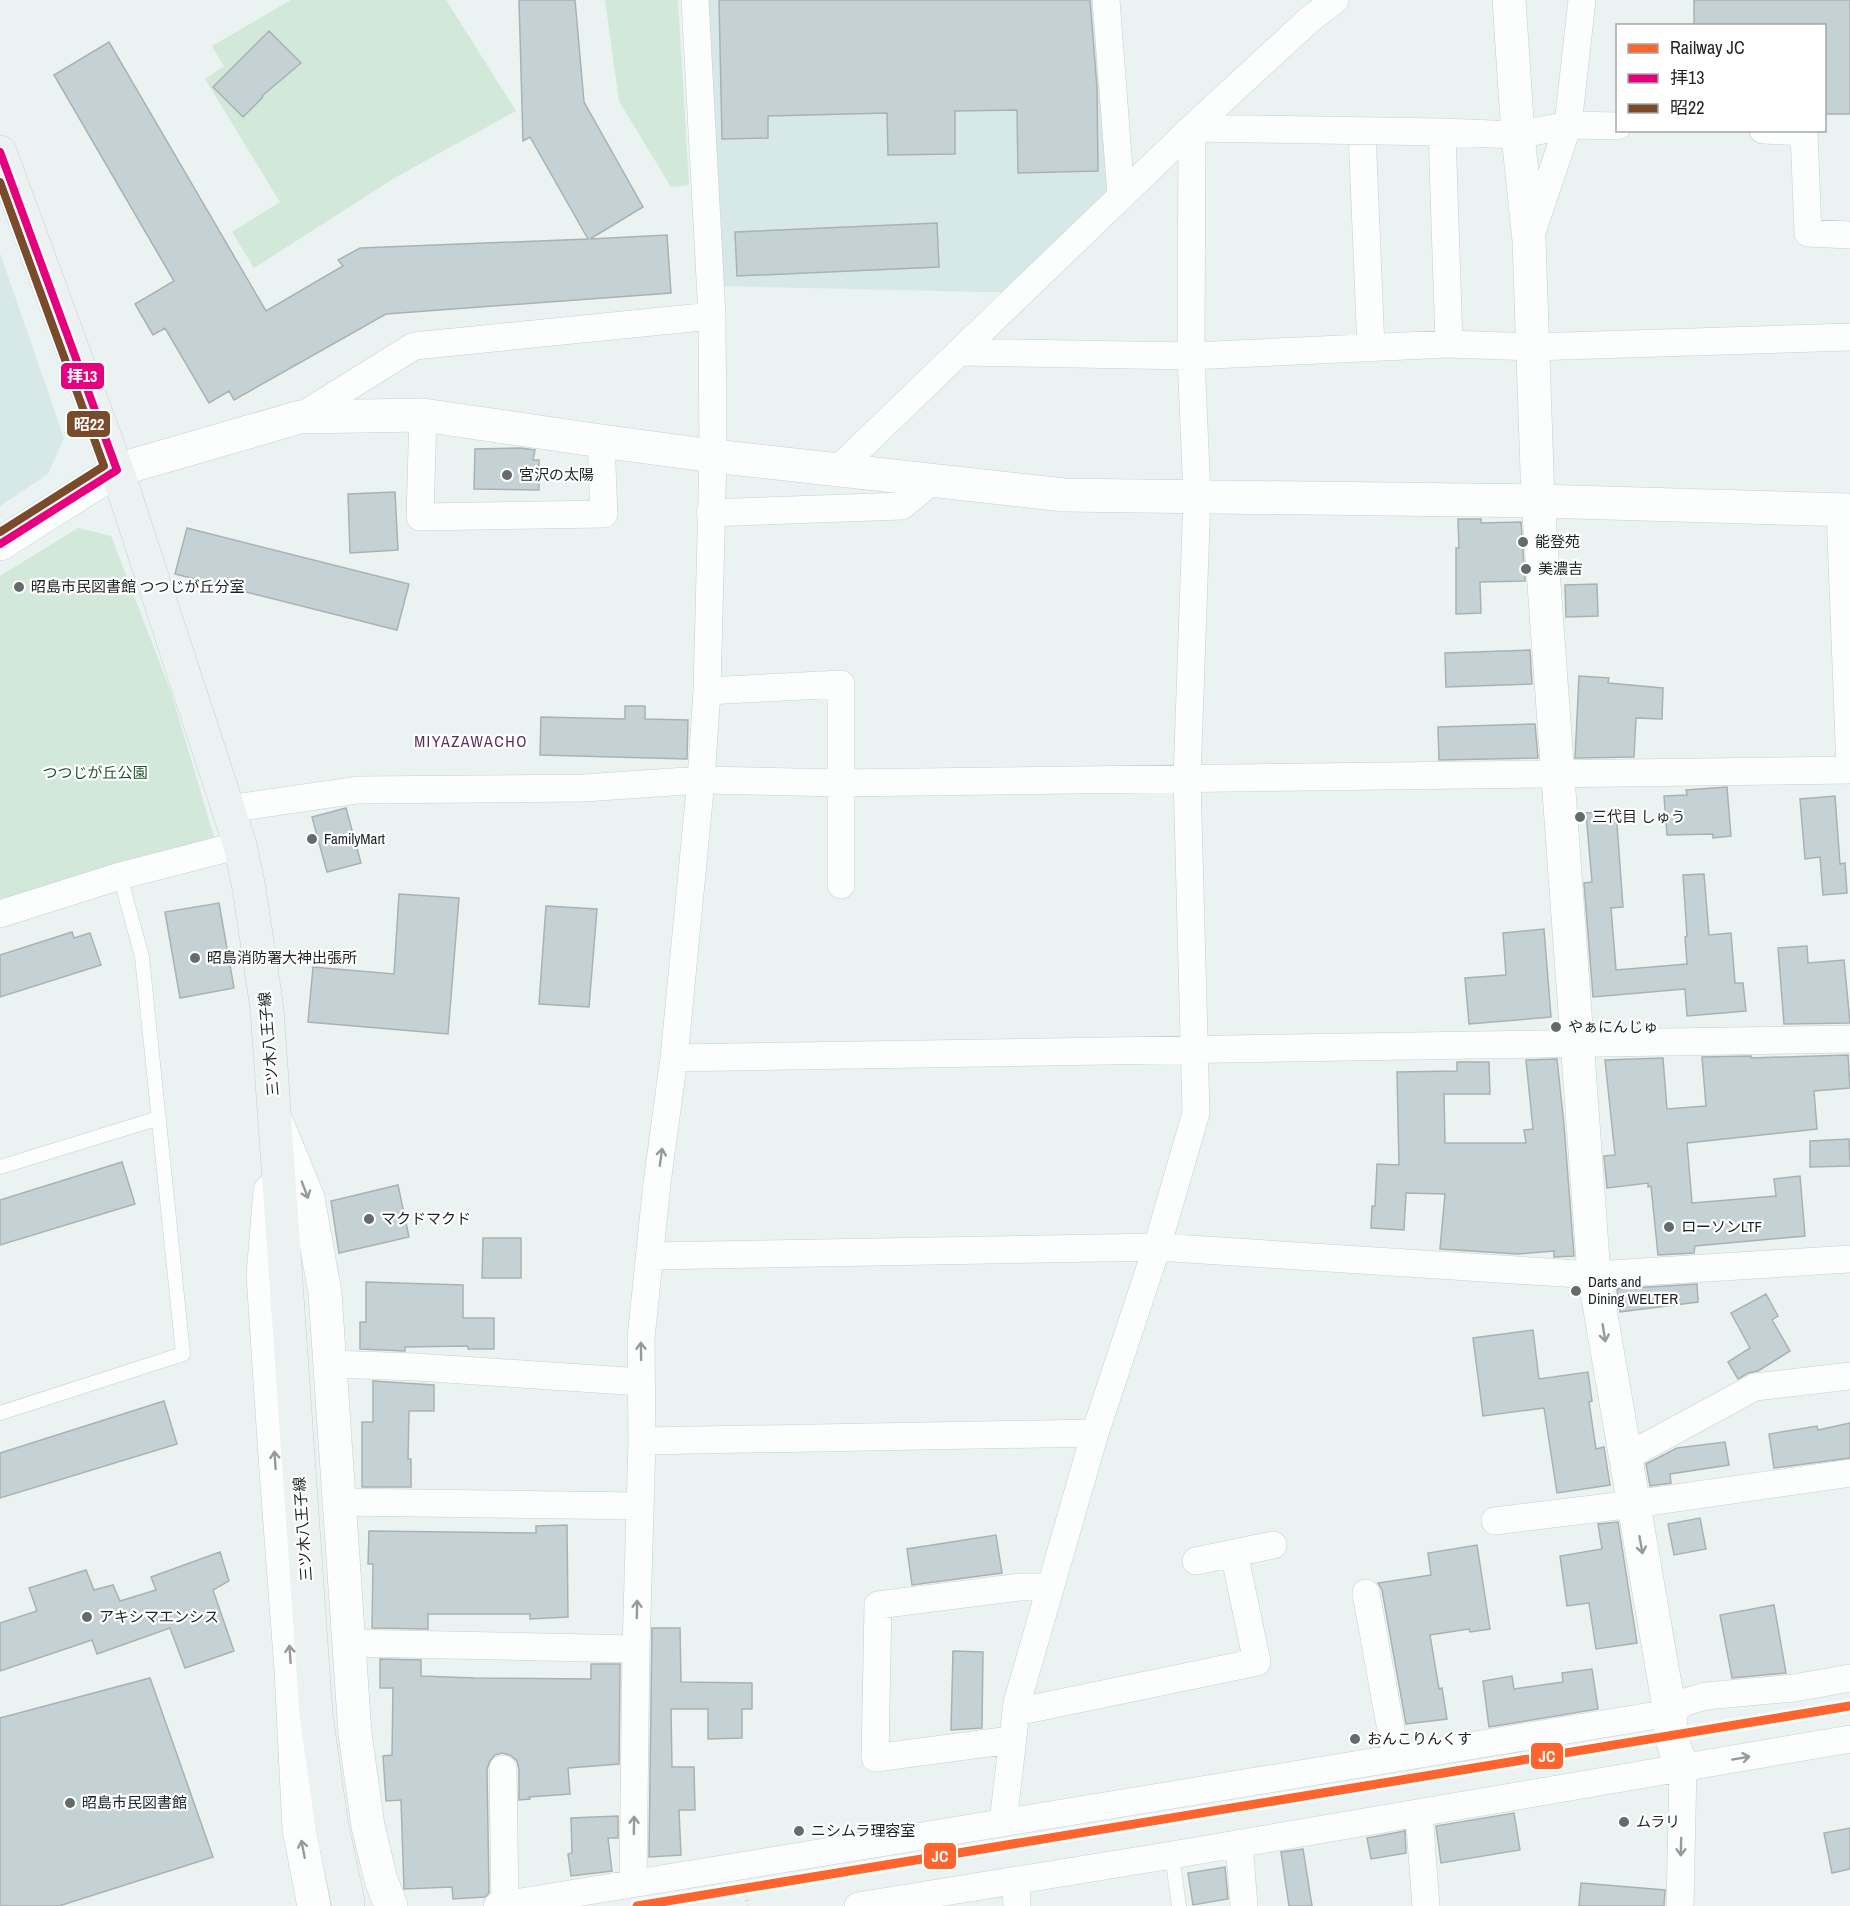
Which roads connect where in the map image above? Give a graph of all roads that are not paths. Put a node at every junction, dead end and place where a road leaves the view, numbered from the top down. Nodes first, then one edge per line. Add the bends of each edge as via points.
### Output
1 (695, 0) edge
2 (1107, 0) edge
3 (1335, 0) edge
4 (1509, 0) edge
5 (1582, 0) edge
6 (1568, 125) junction
7 (1616, 126) edge
8 (1192, 128) junction
9 (1362, 132) junction
10 (1442, 132) junction
11 (1804, 132) edge
12 (1518, 135) junction
13 (0, 152) edge
14 (1121, 195) junction
15 (1850, 235) edge
16 (1529, 240) junction
17 (712, 316) junction
18 (1850, 337) edge
19 (1449, 344) junction
20 (1532, 347) junction
21 (1371, 348) junction
22 (959, 352) junction
23 (1191, 356) junction
24 (423, 415) junction
25 (300, 417) junction
26 (601, 441) junction
27 (713, 456) junction
28 (838, 469) junction
29 (117, 470) junction
30 (933, 480) junction
31 (1197, 496) junction
32 (1538, 501) junction
33 (1845, 510) edge
34 (710, 513) junction
35 (0, 544) edge
36 (1847, 631) edge
37 (707, 691) junction
38 (1850, 769) edge
39 (1557, 773) junction
40 (1187, 778) junction
41 (701, 780) junction
42 (840, 783) junction
43 (228, 809) junction
44 (240, 845) junction
45 (120, 876) junction
46 (841, 885) dead end
47 (0, 914) edge
48 (1850, 1039) edge
49 (1577, 1044) junction
50 (1194, 1051) junction
51 (674, 1058) junction
52 (275, 1117) junction
53 (159, 1118) junction
54 (0, 1167) edge
55 (1157, 1247) junction
56 (650, 1257) junction
57 (1850, 1259) edge
58 (1594, 1275) junction
59 (286, 1278) junction
60 (323, 1284) junction
61 (331, 1364) junction
62 (1850, 1376) edge
63 (641, 1382) junction
64 (0, 1413) edge
65 (1095, 1433) junction
66 (642, 1441) junction
67 (1624, 1458) junction
68 (1850, 1473) edge
69 (340, 1502) junction
70 (1634, 1504) junction
71 (639, 1506) junction
72 (1495, 1521) dead end
73 (1273, 1545) dead end
74 (1234, 1553) junction
75 (1196, 1561) dead end
76 (1049, 1587) junction
77 (1366, 1593) dead end
78 (349, 1643) junction
79 (636, 1649) junction
80 (1850, 1678) edge
81 (1016, 1712) junction
82 (1670, 1713) junction
83 (1850, 1738) edge
84 (1011, 1740) junction
85 (1396, 1758) junction
86 (1683, 1768) junction
87 (503, 1769) dead end
88 (1419, 1813) junction
89 (1003, 1823) junction
90 (1239, 1843) junction
91 (1172, 1855) junction
92 (633, 1883) junction
93 (1017, 1893) edge
94 (348, 1902) dead end
95 (501, 1905) edge
96 (314, 1906) edge
97 (391, 1906) edge
98 (858, 1906) edge
99 (1179, 1906) edge
100 (1244, 1906) edge
101 (1426, 1906) edge
102 (1680, 1906) edge

1 - 17 street
2 - 14 street
3 - 8 street
4 - 12 street
5 - 6 street
6 - 7 street
6 - 12 street
6 - 16 street
8 - 9 street
8 - 14 street
8 - 23 street
9 - 10 street
9 - 21 street
10 - 12 street
10 - 19 street
11 - 15 street via 1808,233
12 - 16 street
13 - 29 main road, 三ツ木八王子線
14 - 22 street
16 - 20 street
17 - 25 street via 414,346
17 - 27 street
18 - 20 street
19 - 20 street
19 - 21 street
20 - 32 street
21 - 23 street
22 - 23 street
22 - 28 street
23 - 31 street
24 - 25 street
24 - 26 street
24 - 26 street via 420,517 604,514
25 - 29 street
26 - 27 street
27 - 28 street
27 - 34 street
28 - 30 street
29 - 35 street
29 - 43 main road, 三ツ木八王子線
30 - 31 street via 1064,495
30 - 34 street via 902,506
31 - 32 street
31 - 40 street
32 - 33 street
32 - 39 street
33 - 36 street
34 - 37 street
36 - 38 street
37 - 41 street
37 - 42 street via 841,684
38 - 39 street
39 - 40 street
39 - 49 street
40 - 42 street
40 - 50 street
41 - 42 street
41 - 43 street via 584,789 358,790
41 - 51 street
42 - 46 street
43 - 44 main road, 三ツ木八王子線
44 - 45 street
44 - 52 main road, 三ツ木八王子線 via 267,1009
45 - 47 street
45 - 53 lane via 142,957
48 - 49 street
49 - 50 street
49 - 58 street
50 - 51 street
50 - 55 street via 1196,1113
56 -> 51 street
52 - 59 main road, 三ツ木八王子線
52 -> 60 street via 308,1198
96 -> 52 street via 299,1829 263,1275
53 - 54 lane
53 - 64 lane via 183,1354
55 - 56 street
55 - 58 street
55 - 65 street
63 -> 56 street via 641,1338
57 - 58 street
58 -> 67 street
59 - 60 street via 308,1278
59 - 94 main road, 三ツ木八王子線 via 316,1714 331,1821
60 - 61 street
61 - 63 street
61 - 69 street
62 - 67 street via 1755,1387
63 - 66 street
65 - 66 street
65 - 76 street
66 - 71 street
67 - 70 street
68 - 70 street
69 - 71 street
69 - 78 street
70 - 72 street
70 -> 82 street
79 -> 71 street
73 - 74 street
74 - 75 street
74 - 81 street via 1257,1662
76 - 81 street
76 - 84 street via 1020,1587 878,1605 875,1758
77 - 85 street
78 - 79 street
78 - 97 street via 362,1791 374,1853
92 -> 79 street
80 - 82 street via 1706,1696 1685,1702
81 - 84 street
82 - 85 street
82 - 86 street via 1674,1749
86 -> 83 street
84 - 89 street
85 - 89 street
86 - 88 street
86 -> 102 street
87 - 95 street
88 - 90 street
88 - 101 street
89 - 92 street
90 - 91 street
90 - 100 street
91 - 93 street
91 - 99 lane
92 - 95 street
93 - 98 street

